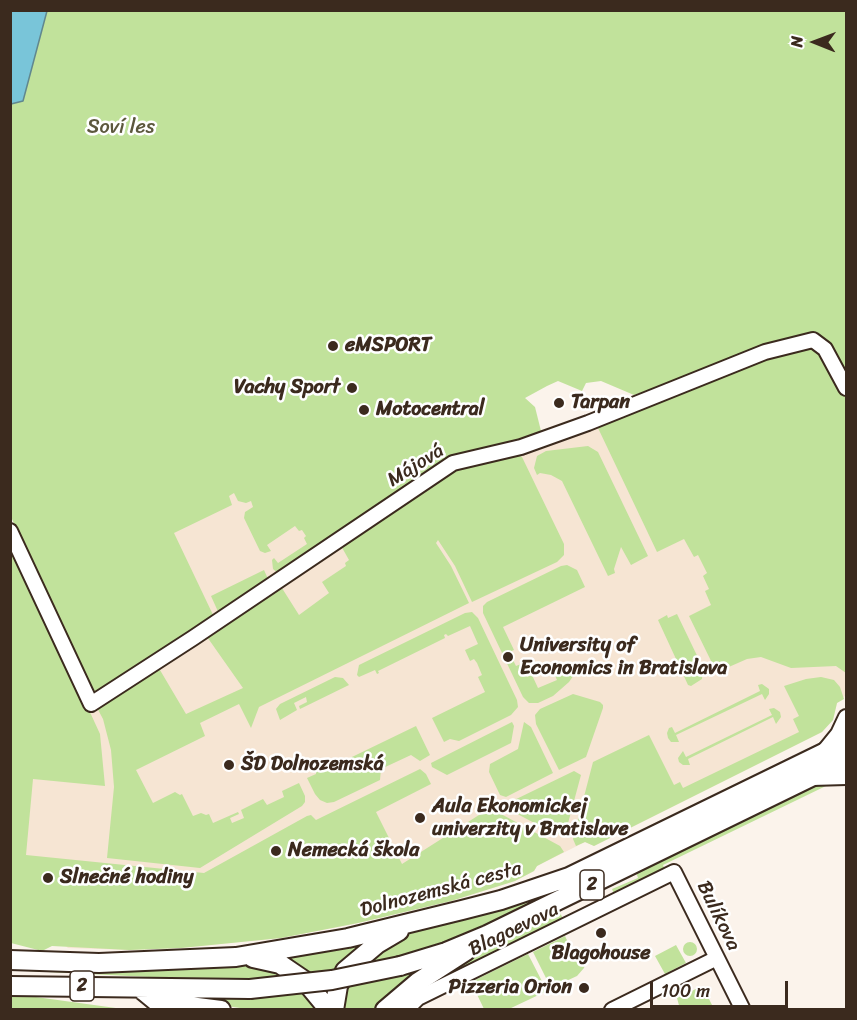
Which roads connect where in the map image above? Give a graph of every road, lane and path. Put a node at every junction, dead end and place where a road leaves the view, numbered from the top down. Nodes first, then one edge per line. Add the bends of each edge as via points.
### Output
1 (846, 388) edge
2 (10, 531) edge
3 (846, 717) edge
4 (846, 742) edge
5 (821, 755) junction
6 (846, 760) edge
7 (846, 777) edge
8 (810, 778) junction
9 (675, 872) joint
10 (413, 922) junction
11 (487, 935) junction
12 (236, 957) junction
13 (717, 958) junction
14 (12, 963) edge
15 (10, 986) edge
16 (140, 988) junction
17 (184, 988) junction
18 (221, 1010) edge
19 (329, 1010) edge
20 (334, 1010) edge
21 (385, 1010) edge
22 (406, 1010) edge
23 (612, 1010) edge
24 (743, 1010) edge

1 - 2 street, Májová via 825,349 813,340 765,352 521,447 453,463 91,704
3 - 5 street
4 - 5 main road, Dolnozemská cesta / 2
5 - 10 main road, Dolnozemská cesta / 2 via 569,877 501,900
6 - 8 main road, 2
7 - 8 street
8 - 11 main road, 2
9 - 13 street, Bulíkova
9 - 22 street, Blagoevova via 418,998
10 - 12 main road, Dolnozemská cesta / 2 via 348,938
10 - 20 main road via 377,944 345,971
11 - 17 main road, 2, bridge via 400,966 332,980 250,989
11 - 21 main road via 418,982
12 - 14 main road, Dolnozemská cesta / 2
12 - 19 main road via 280,964 305,981
13 - 23 street
13 - 24 street, Bulíkova
14 - 17 main road
15 - 16 main road, 2
16 - 17 main road, 2
16 - 18 main road via 158,1002

